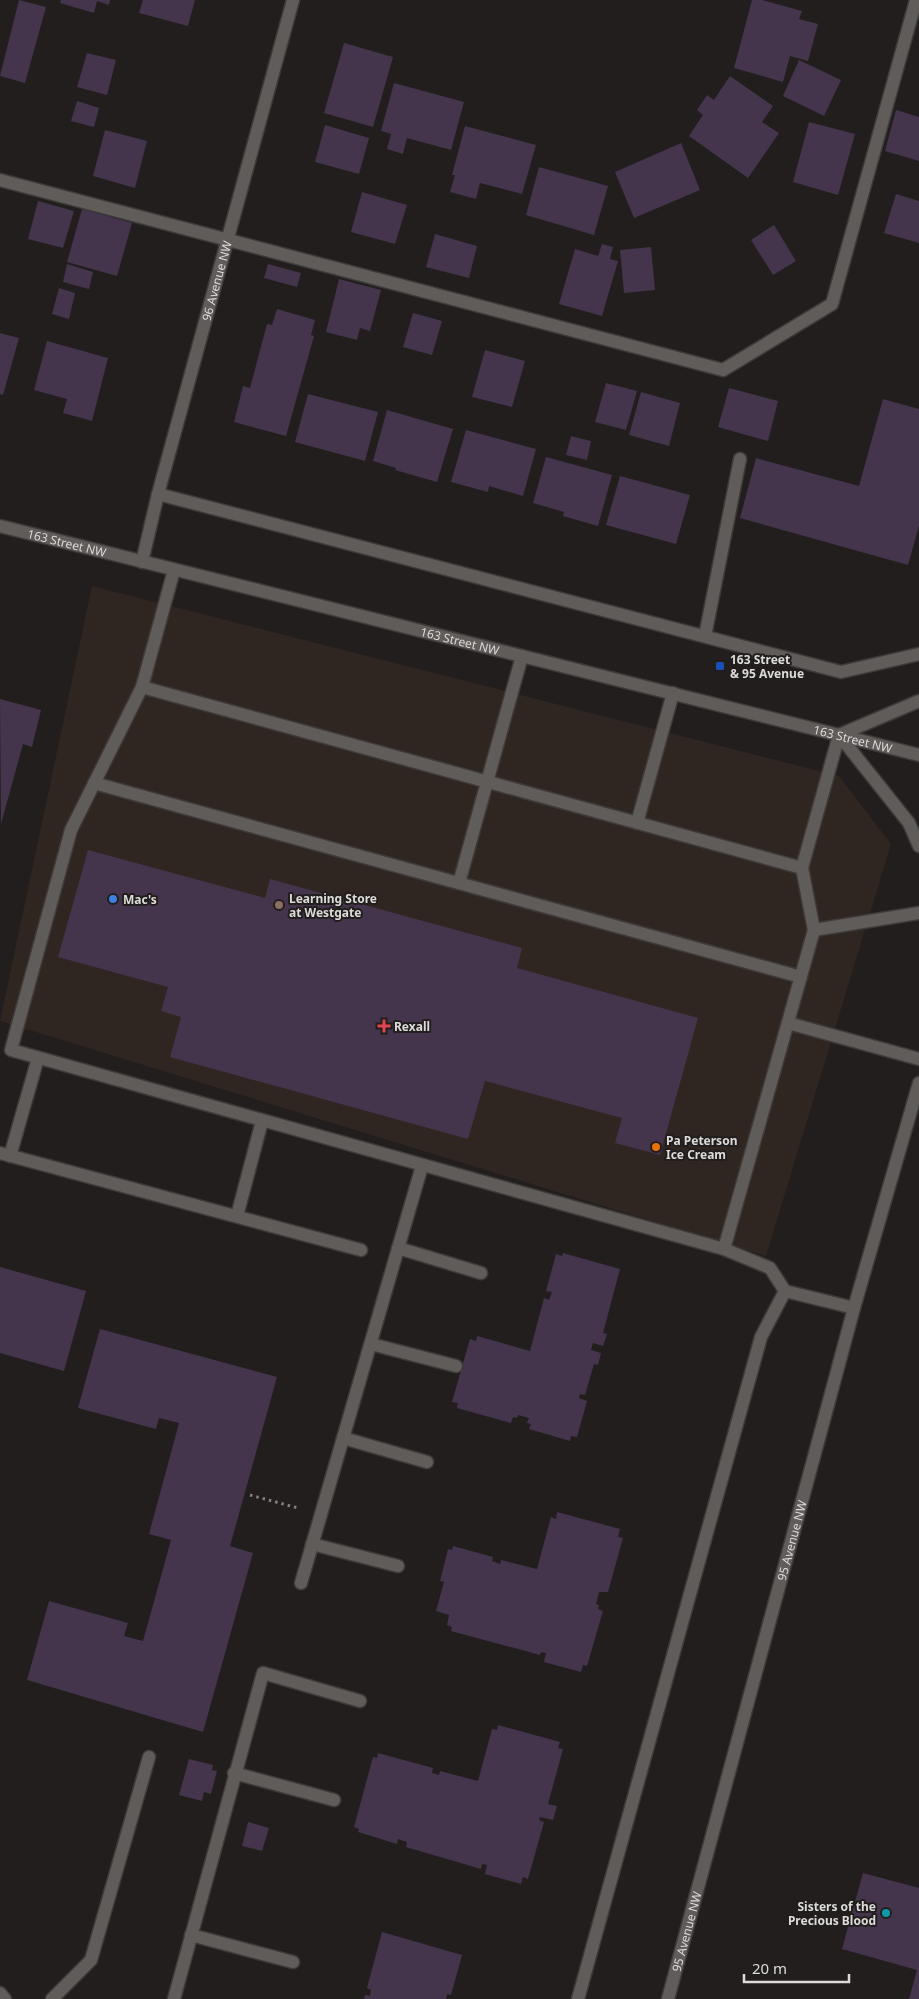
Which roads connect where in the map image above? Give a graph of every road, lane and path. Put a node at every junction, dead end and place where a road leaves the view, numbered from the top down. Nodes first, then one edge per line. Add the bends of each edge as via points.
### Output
1 (292, 0) edge
2 (916, 0) edge
3 (0, 180) edge
4 (227, 242) junction
5 (740, 459) dead end
6 (158, 494) junction
7 (0, 526) edge
8 (142, 562) junction
9 (174, 570) junction
10 (705, 636) junction
11 (919, 654) edge
12 (522, 656) junction
13 (142, 688) junction
14 (673, 693) junction
15 (919, 701) edge
16 (839, 734) junction
17 (919, 755) edge
18 (487, 782) junction
19 (94, 783) junction
20 (637, 823) junction
21 (919, 846) edge
22 (802, 868) junction
23 (459, 883) junction
24 (919, 913) edge
25 (814, 930) junction
26 (801, 977) junction
27 (788, 1023) junction
28 (5, 1049) edge
29 (38, 1058) junction
30 (919, 1059) edge
31 (919, 1083) edge
32 (262, 1121) junction
33 (5, 1154) edge
34 (422, 1166) junction
35 (237, 1216) junction
36 (398, 1248) junction
37 (724, 1249) junction
38 (361, 1250) dead end
39 (481, 1273) dead end
40 (785, 1291) junction
41 (854, 1308) junction
42 (370, 1344) junction
43 (456, 1366) dead end
44 (343, 1438) junction
45 (427, 1462) dead end
46 (250, 1495) dead end
47 (321, 1514) junction
48 (312, 1544) junction
49 (398, 1566) dead end
50 (302, 1583) dead end
51 (360, 1701) dead end
52 (149, 1757) dead end
53 (234, 1773) junction
54 (334, 1800) dead end
55 (191, 1935) junction
56 (293, 1962) dead end
57 (0, 1993) edge
58 (5, 1999) edge
59 (52, 1999) edge
60 (174, 1999) edge
61 (578, 1999) edge
62 (668, 1999) edge

1 - 4 main road, 96 Avenue NW
2 - 4 main road via 832,304 723,370
3 - 4 main road
4 - 6 main road, 96 Avenue NW
5 - 10 main road
6 - 8 main road, 96 Avenue NW
6 - 10 main road
7 - 8 main road, 163 Street NW
8 - 9 main road, 163 Street NW
9 - 12 main road, 163 Street NW
9 - 13 main road
10 - 11 main road via 841,672
12 - 14 main road, 163 Street NW
12 - 18 main road
13 - 18 main road
13 - 19 main road
14 - 16 main road, 163 Street NW
14 - 20 main road
15 - 16 main road
16 - 17 main road, 163 Street NW
16 - 21 main road via 909,823
16 - 22 main road
18 - 20 main road
18 - 23 main road
19 - 23 main road
19 - 28 main road via 70,830
20 - 22 main road
22 - 25 main road
23 - 26 main road
24 - 25 main road
25 - 26 main road
26 - 27 main road
27 - 30 main road
27 - 37 main road
28 - 29 main road
29 - 32 main road
29 - 33 main road
31 - 41 main road, 95 Avenue NW
32 - 34 main road
32 - 35 main road
33 - 35 main road
34 - 36 main road
34 - 37 main road
35 - 38 main road
36 - 39 main road
36 - 42 main road
37 - 40 main road via 770,1268
40 - 41 main road
40 - 61 main road via 761,1337
41 - 62 main road, 95 Avenue NW
42 - 43 main road
42 - 44 main road
44 - 45 main road
44 - 47 main road
46 - 47 path
47 - 48 main road
48 - 49 main road
48 - 50 main road
51 - 53 main road via 263,1673
52 - 59 main road via 91,1960
53 - 54 main road
53 - 55 main road
55 - 56 main road
55 - 60 main road
57 - 58 main road

